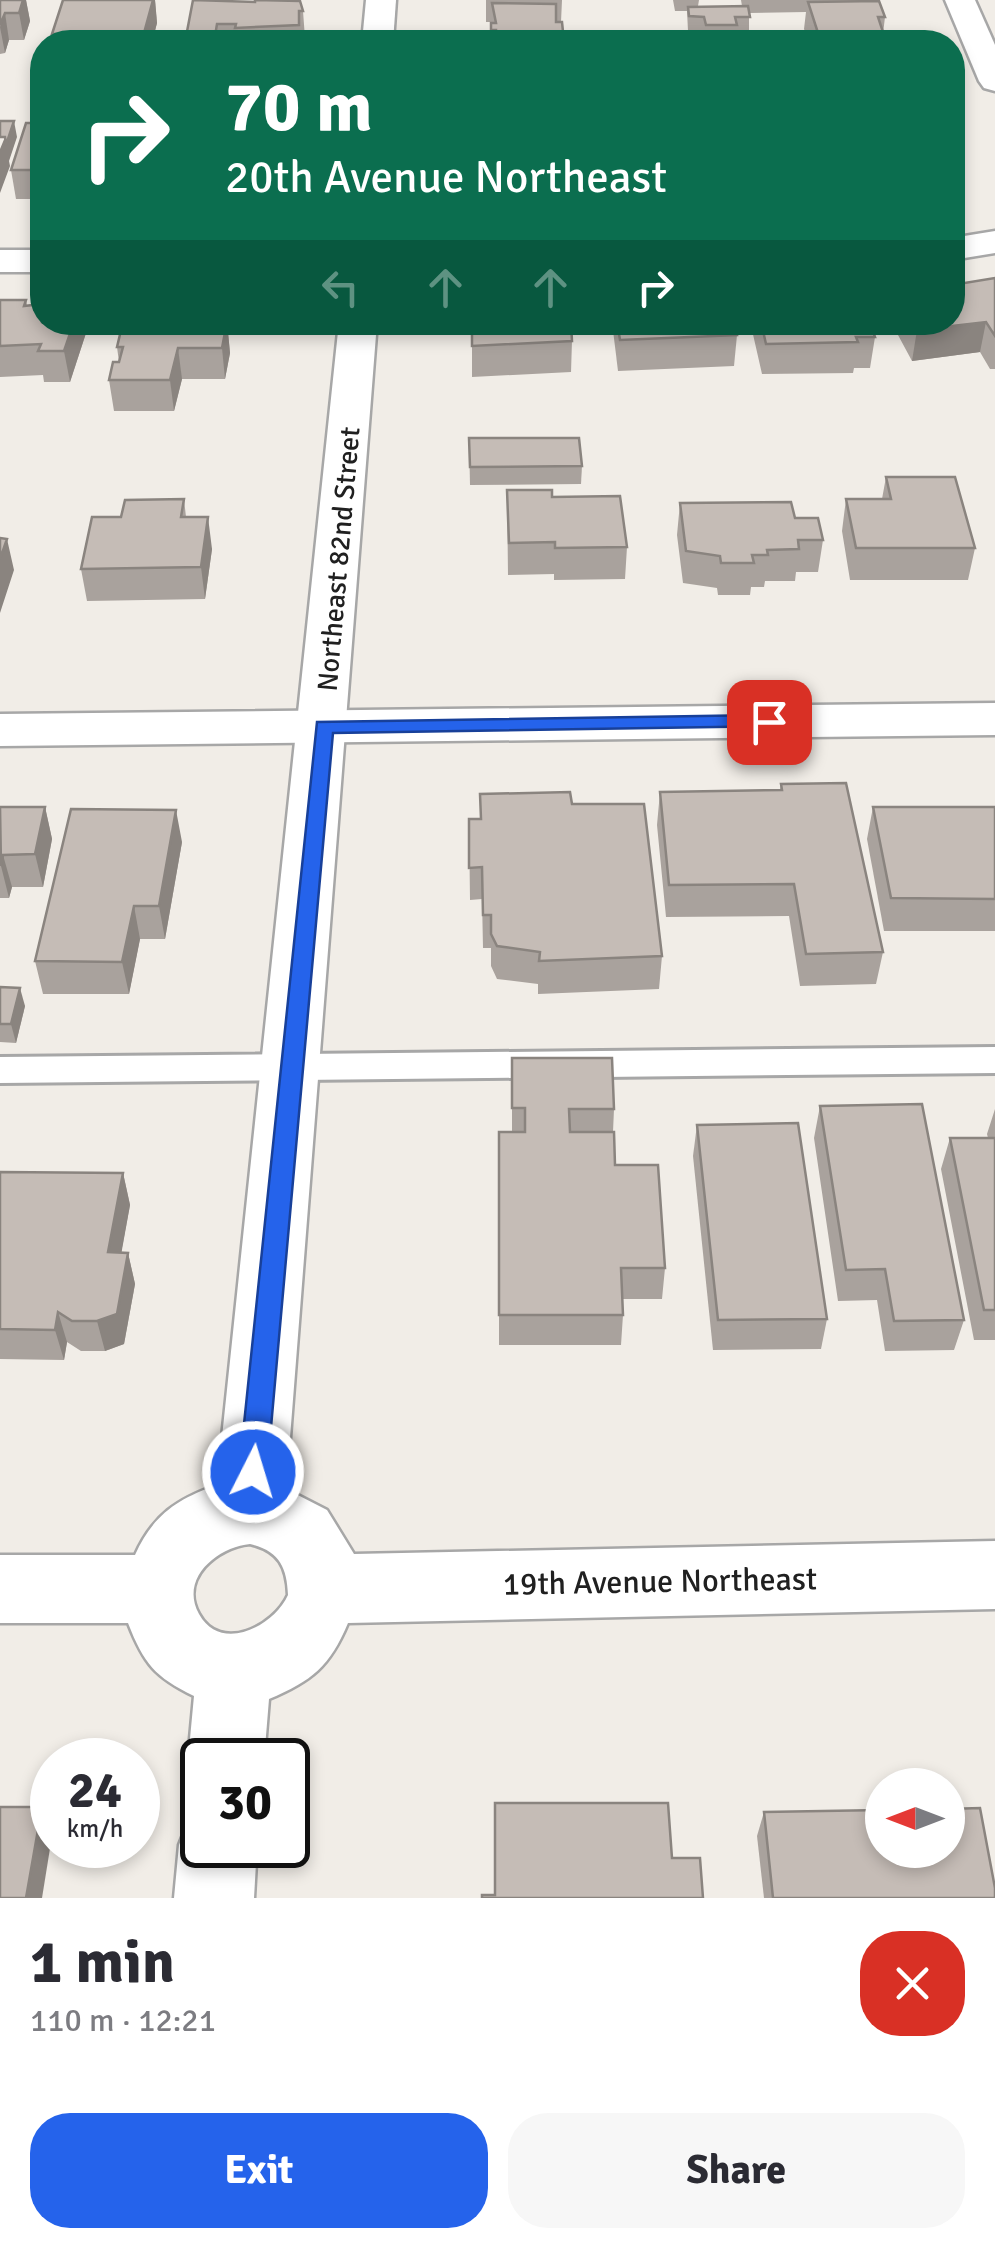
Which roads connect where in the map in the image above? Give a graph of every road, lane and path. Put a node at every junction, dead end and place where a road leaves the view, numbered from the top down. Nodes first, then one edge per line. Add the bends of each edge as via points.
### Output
1 (381, 0) edge
2 (960, 0) edge
3 (379, 30) edge
4 (995, 81) edge
5 (995, 242) edge
6 (965, 247) edge
7 (30, 261) edge
8 (0, 262) edge
9 (357, 335) edge
10 (995, 720) edge
11 (324, 726) junction
12 (0, 730) edge
13 (995, 1060) edge
14 (292, 1068) junction
15 (0, 1070) edge
16 (249, 1512) junction
17 (995, 1575) edge
18 (0, 1589) edge
19 (158, 1589) junction
20 (325, 1589) junction
21 (234, 1670) junction
22 (228, 1738) edge
23 (216, 1868) edge
24 (214, 1898) edge

1 - 3 street
2 - 4 street
5 - 6 street
7 - 8 street
9 - 11 street, Northeast 82nd Street
10 - 11 street
11 - 12 street
11 - 14 street, Northeast 82nd Street
13 - 14 lane
14 - 15 lane
14 - 16 street, Northeast 82nd Street
16 - 19 street via 206,1522 182,1540
16 - 20 street via 285,1518 307,1534 320,1554
17 - 20 street, 19th Avenue Northeast
18 - 19 street
19 - 21 street via 172,1640 191,1657
20 - 21 street via 311,1629 293,1650
21 - 22 street
23 - 24 street

